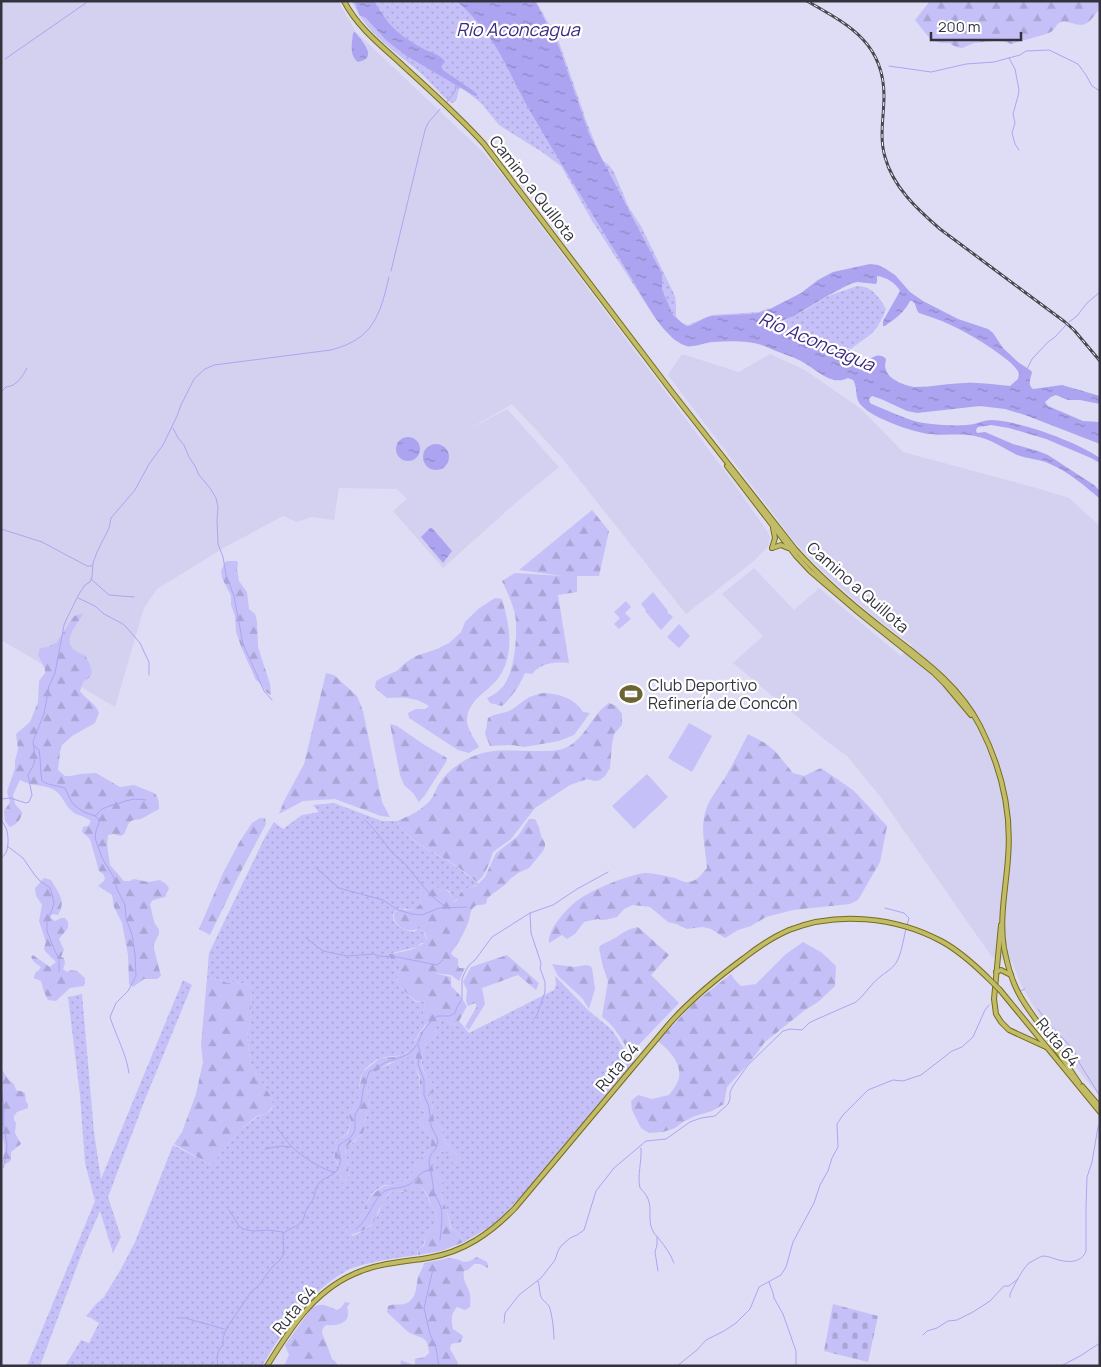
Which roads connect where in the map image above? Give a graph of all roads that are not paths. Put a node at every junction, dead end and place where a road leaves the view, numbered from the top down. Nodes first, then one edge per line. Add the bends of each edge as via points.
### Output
1 (344, 1) edge
2 (683, 407) junction
3 (766, 518) junction
4 (796, 556) junction
5 (984, 733) junction
6 (1003, 910) junction
7 (996, 972) junction
8 (1011, 976) junction
9 (1017, 1010) junction
10 (1046, 1046) junction
11 (1079, 1083) junction
12 (1100, 1107) edge
13 (1100, 1112) edge
14 (267, 1366) edge

1 - 2 main road, Camino a Quillota via 365,31 484,144
2 - 3 main road, Camino a Quillota
2 - 5 main road, Camino a Quillota via 804,558 845,597 943,676 968,706
3 - 4 main road, Camino a Quillota
3 - 4 main road via 775,534 772,548 782,545
4 - 5 main road, Camino a Quillota via 939,679
5 - 6 main road, Camino a Quillota via 999,769 1008,809 1009,848
6 - 7 main road
6 - 8 main road via 1004,942
7 - 8 main road via 1001,970
7 - 10 main road via 994,1005 998,1018 1009,1030
8 - 11 main road via 1022,998
9 - 10 main road, Ruta 64
9 - 11 main road, Ruta 64
9 - 14 main road, Ruta 64, bridge via 971,962 942,941 919,931 861,919 831,920 777,936 723,973 688,1004 495,1228 476,1241 448,1253 385,1264 345,1278 307,1309
10 - 13 main road, Ruta 64
11 - 12 main road, Ruta 64

